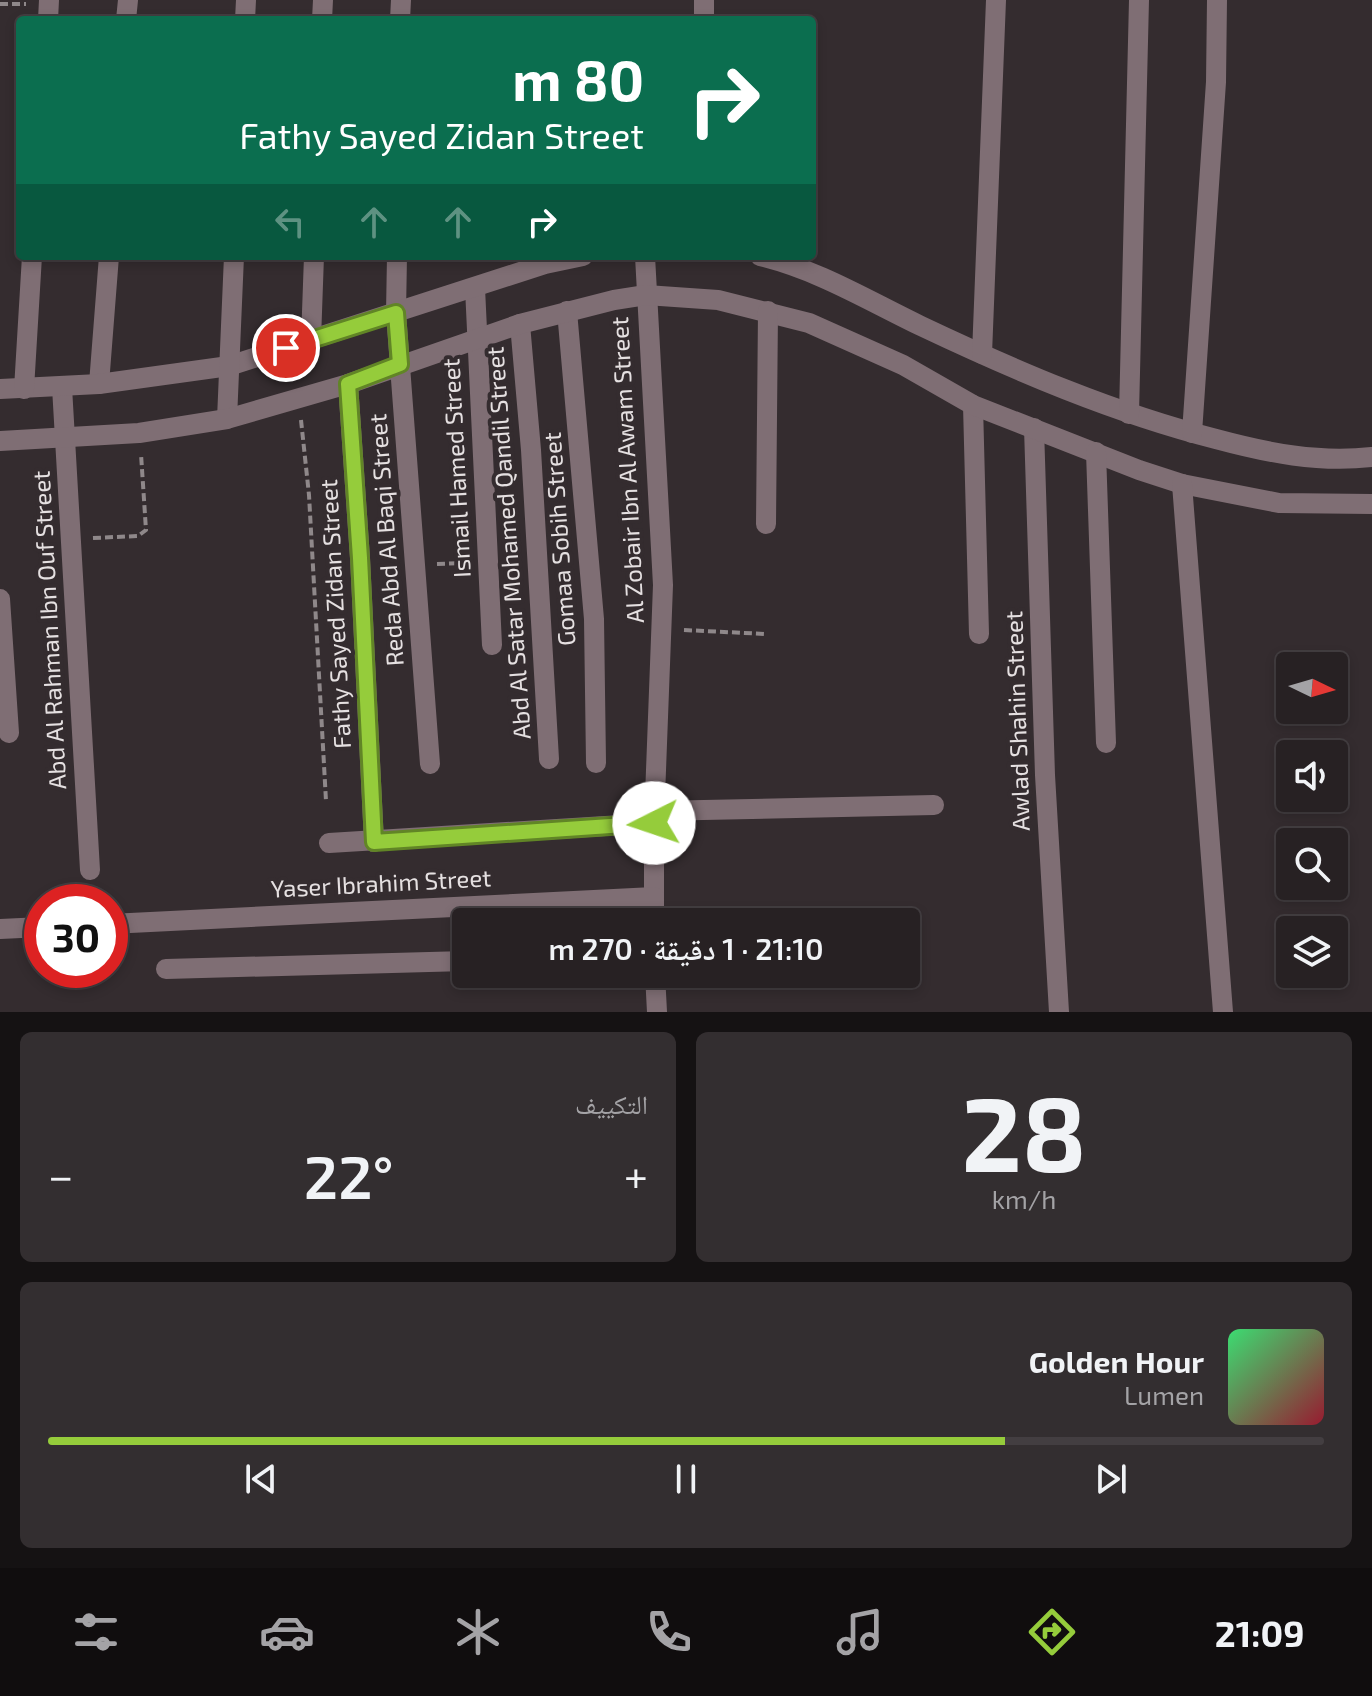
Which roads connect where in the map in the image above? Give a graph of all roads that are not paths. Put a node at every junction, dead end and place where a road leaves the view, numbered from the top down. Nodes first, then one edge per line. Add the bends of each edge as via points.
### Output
1 (996, 0) edge
2 (1139, 0) edge
3 (1217, 0) edge
4 (32, 260) edge
5 (109, 260) edge
6 (234, 260) edge
7 (314, 260) edge
8 (397, 260) edge
9 (564, 260) edge
10 (645, 260) edge
11 (773, 260) edge
12 (475, 288) junction
13 (646, 295) junction
14 (567, 311) junction
15 (768, 311) junction
16 (396, 313) junction
17 (520, 324) junction
18 (477, 337) junction
19 (311, 340) junction
20 (982, 354) junction
21 (400, 364) junction
22 (229, 366) junction
23 (99, 384) junction
24 (348, 384) junction
25 (62, 387) junction
26 (0, 389) edge
27 (24, 389) junction
28 (973, 405) junction
29 (1129, 414) junction
30 (227, 419) junction
31 (1034, 428) junction
32 (1192, 433) junction
33 (65, 438) junction
34 (0, 441) edge
35 (1096, 452) junction
36 (1372, 457) edge
37 (1182, 484) junction
38 (1372, 504) edge
39 (766, 524) dead end
40 (0, 599) edge
41 (979, 634) dead end
42 (492, 645) dead end
43 (9, 733) dead end
44 (1106, 743) dead end
45 (549, 759) dead end
46 (596, 763) dead end
47 (430, 764) dead end
48 (934, 805) dead end
49 (654, 817) junction
50 (374, 842) junction
51 (329, 843) dead end
52 (90, 870) dead end
53 (654, 897) junction
54 (654, 908) edge
55 (128, 923) edge
56 (24, 928) edge
57 (0, 929) edge
58 (452, 961) edge
59 (166, 969) dead end
60 (656, 988) edge
61 (657, 1012) edge
62 (1059, 1012) edge
63 (1223, 1012) edge

1 - 20 street
2 - 29 street
3 - 32 street
4 - 27 street
5 - 23 street
6 - 22 street
7 - 19 street
8 - 16 street, Reda Abd Al Baqi Street
9 - 12 street
10 - 13 street, Al Zobair Ibn Al Awam Street
11 - 20 street via 829,278
12 - 16 street
12 - 18 street, Ismail Hamed Street
13 - 14 street
13 - 15 street via 718,300
13 - 49 street, Al Zobair Ibn Al Awam Street via 662,527
14 - 17 street
14 - 46 street, Gomaa Sobih Street via 594,619
15 - 28 street via 854,342
15 - 39 street
16 - 19 street
16 - 21 street, Reda Abd Al Baqi Street
17 - 18 street
17 - 45 street, Abd Al Satar Mohamed Qandil Street
18 - 21 street
18 - 42 street, Ismail Hamed Street
19 - 22 street
20 - 29 street
21 - 24 street
21 - 47 street, Reda Abd Al Baqi Street
22 - 23 street
22 - 30 street
23 - 25 street
24 - 30 street
24 - 50 street, Fathy Sayed Zidan Street
25 - 27 street
25 - 33 street, Abd Al Rahman Ibn Ouf Street
26 - 27 street
28 - 31 street
28 - 41 street
29 - 32 street
30 - 33 street
31 - 35 street
31 - 62 street, Awlad Shahin Street
32 - 36 street via 1297,457
33 - 34 street
33 - 52 street, Abd Al Rahman Ibn Ouf Street
35 - 37 street
35 - 44 street
37 - 38 street via 1279,503
37 - 63 street
40 - 43 street
48 - 49 street
49 - 50 street
49 - 53 street, Al Zobair Ibn Al Awam Street
50 - 51 street
53 - 54 street, Al Zobair Ibn Al Awam Street
53 - 55 street, Yaser Ibrahim Street
56 - 57 street
58 - 59 street
60 - 61 street

